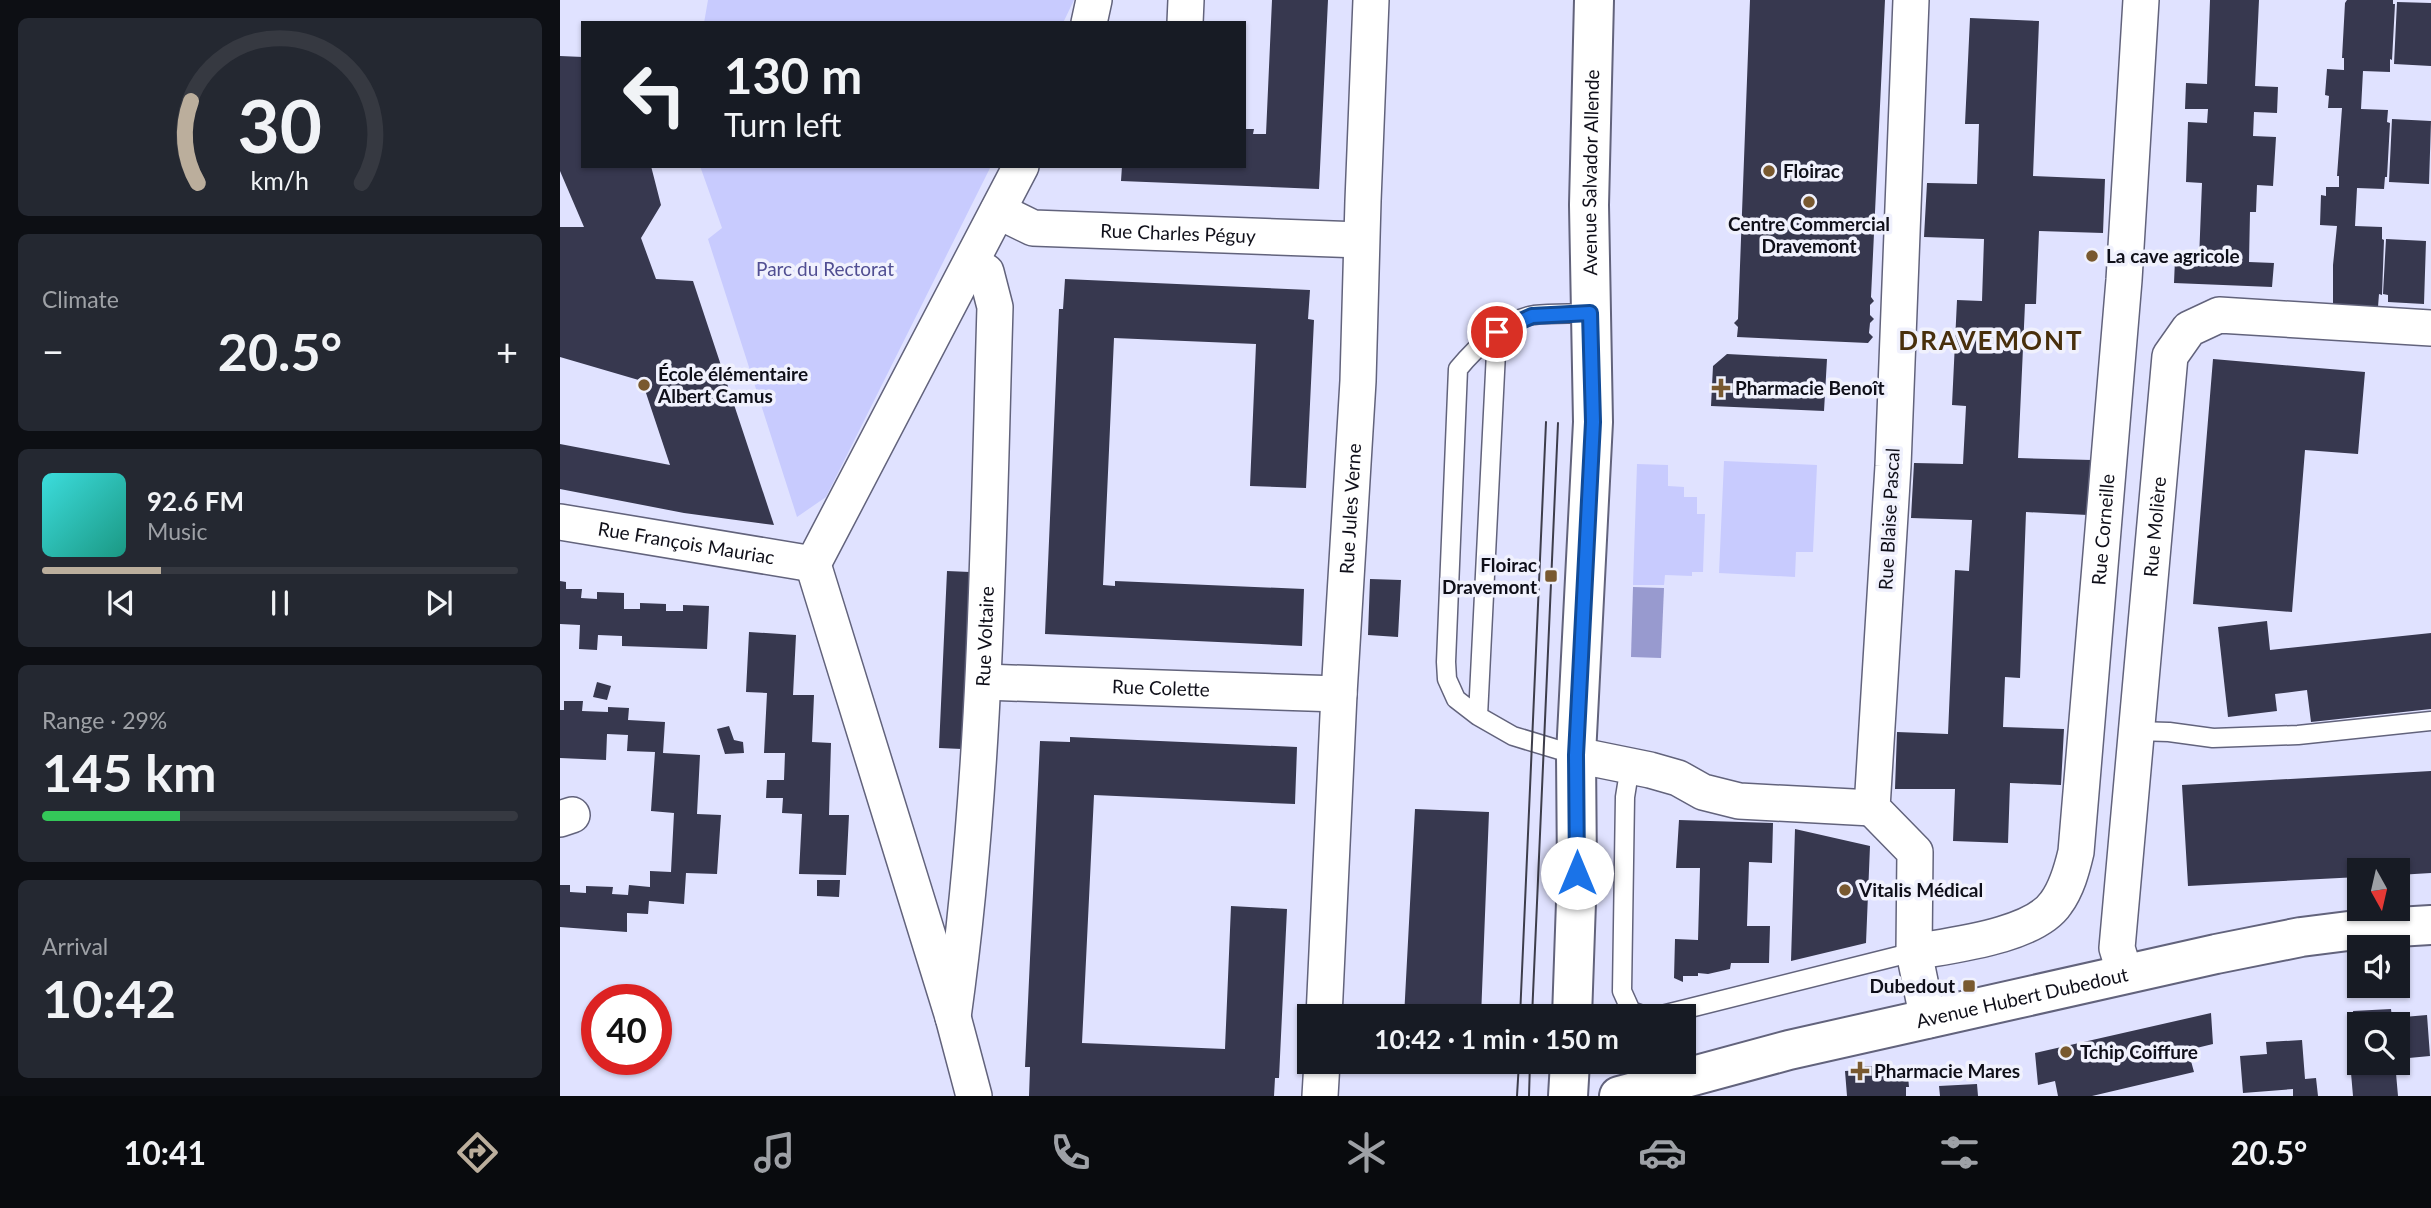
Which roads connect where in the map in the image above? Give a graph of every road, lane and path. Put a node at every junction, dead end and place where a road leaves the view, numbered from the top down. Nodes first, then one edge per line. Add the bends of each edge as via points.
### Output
1 (1094, 0) edge
2 (1186, 0) edge
3 (1371, 0) edge
4 (1594, 0) edge
5 (1911, 0) edge
6 (2141, 0) edge
7 (1089, 21) edge
8 (1185, 21) edge
9 (1020, 168) edge
10 (998, 211) junction
11 (1361, 240) junction
12 (972, 263) junction
13 (1590, 313) junction
14 (2431, 328) edge
15 (1497, 332) junction
16 (560, 522) edge
17 (813, 564) junction
18 (984, 682) junction
19 (1339, 694) junction
20 (1478, 716) junction
21 (2431, 721) edge
22 (2136, 732) junction
23 (1576, 755) junction
24 (1630, 766) junction
25 (1872, 808) junction
26 (2431, 925) edge
27 (1914, 953) junction
28 (2125, 974) junction
29 (1325, 1004) edge
30 (1572, 1004) edge
31 (1628, 1004) edge
32 (1696, 1007) edge
33 (953, 1017) junction
34 (1928, 1020) junction
35 (1321, 1074) edge
36 (1569, 1074) edge
37 (974, 1096) edge
38 (1320, 1096) edge
39 (1568, 1096) edge
40 (1619, 1096) edge

1 - 7 street
2 - 8 street
3 - 11 street, Rue Jules Verne
4 - 13 street, Avenue Salvador Allende
5 - 25 street, Rue Blaise Pascal via 1893,466
6 - 27 street, Rue Corneille via 2124,279 2077,852 2056,905 2025,927
9 - 10 street
10 - 11 street, Rue Charles Péguy via 1033,228
10 - 12 street
11 - 19 street, Rue Jules Verne via 1358,381
12 - 17 street
12 - 18 street, Rue Voltaire via 986,272 995,307
13 - 15 lane via 1532,316
13 - 23 street, Avenue Salvador Allende via 1593,422
14 - 22 street, Rue Molière via 2219,315 2189,329 2170,356
15 - 20 lane
15 - 20 lane via 1458,369 1457,386 1447,679 1456,699
16 - 17 street, Rue François Mauriac
17 - 33 street, Rue Voltaire
18 - 19 street, Rue Colette
18 - 33 street, Rue Voltaire via 967,922
19 - 29 street, Rue Jules Verne
20 - 23 lane via 1513,736
21 - 22 lane via 2298,735 2213,738
22 - 28 street, Rue Molière via 2117,948
23 - 24 street
23 - 30 street, Avenue Salvador Allende
24 - 25 street via 1739,801
24 - 31 lane via 1625,797 1622,991
25 - 27 street via 1915,852
26 - 28 street, Avenue Hubert Dubedout via 2301,937
27 - 32 lane
27 - 34 street
28 - 34 street, Avenue Hubert Dubedout
33 - 37 street, Rue Voltaire
34 - 40 street, Avenue Hubert Dubedout via 1789,1050
35 - 38 street
36 - 39 street

